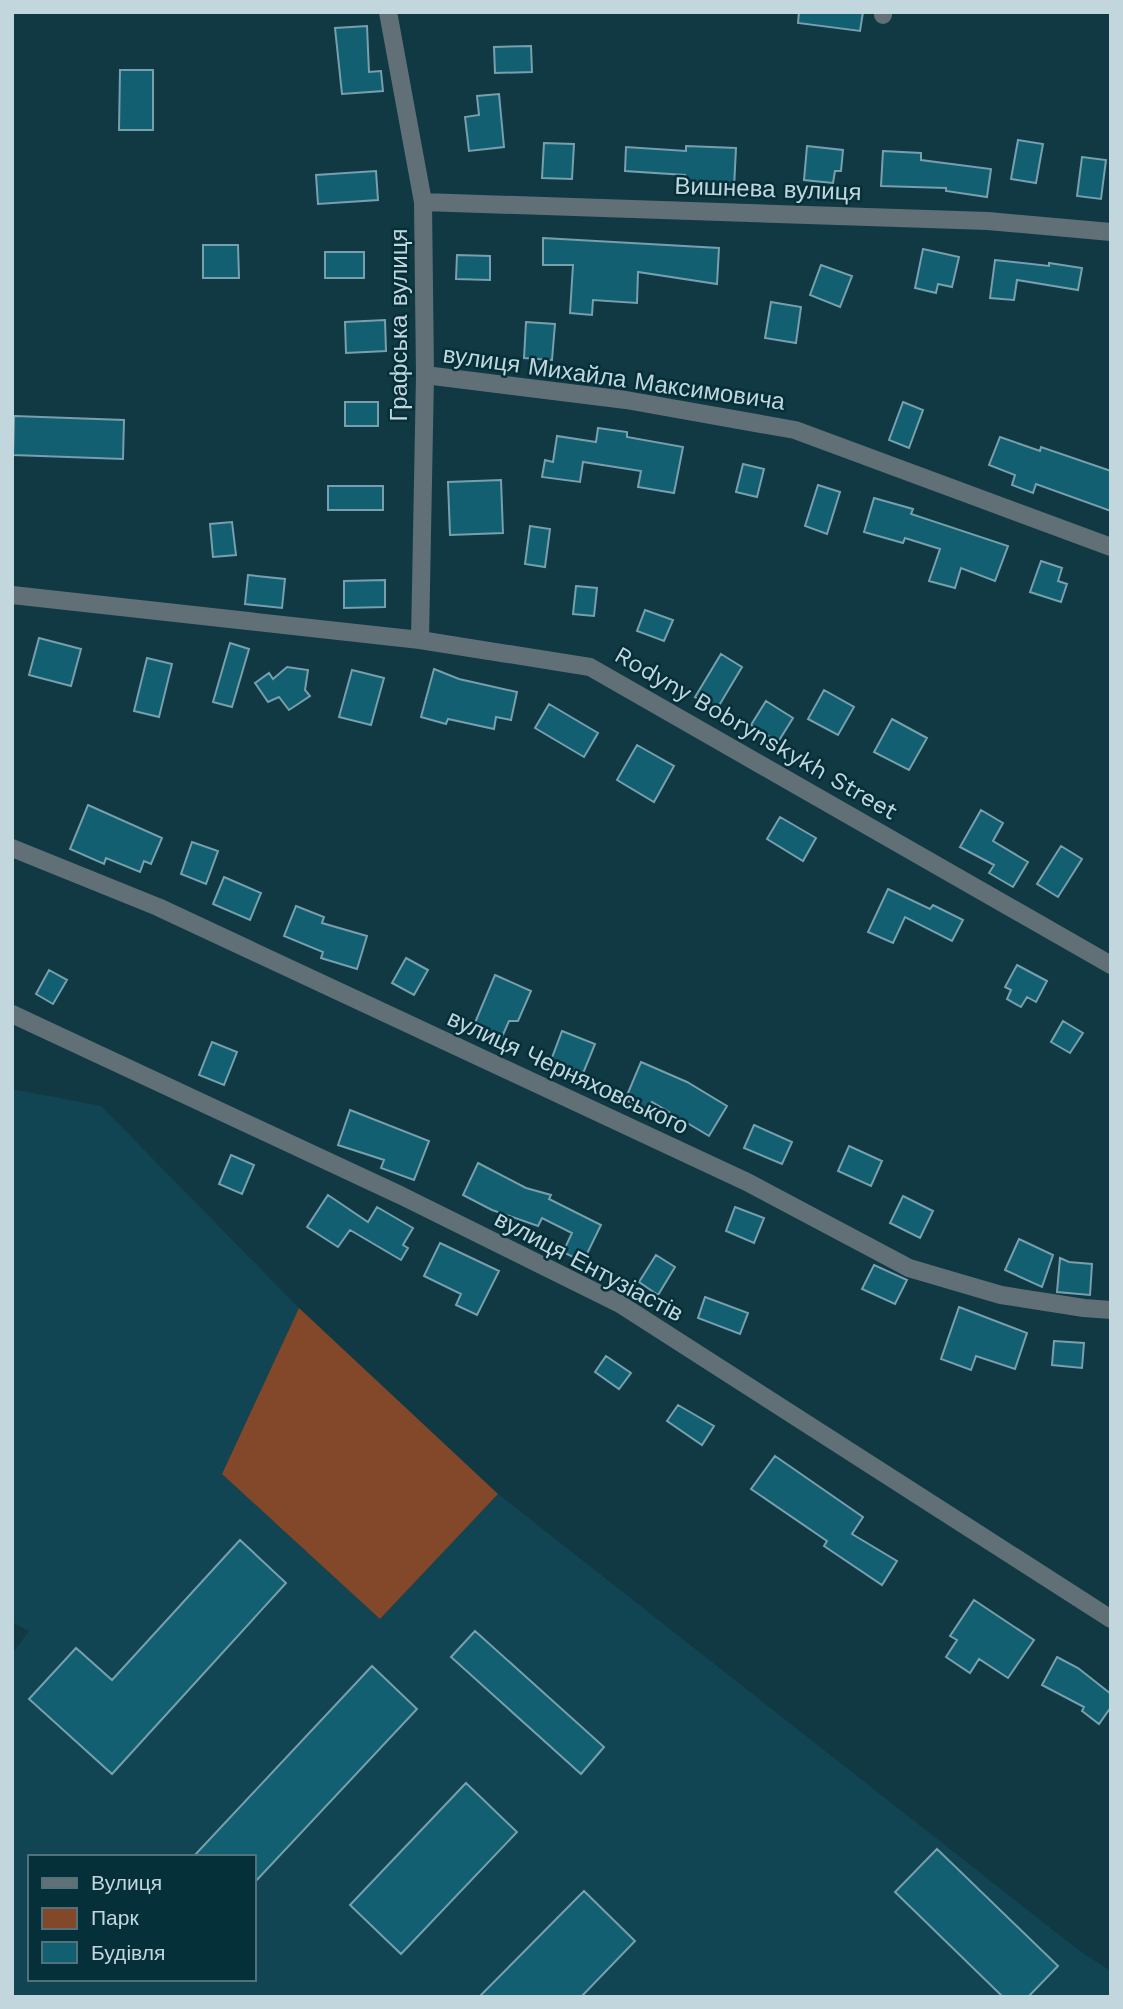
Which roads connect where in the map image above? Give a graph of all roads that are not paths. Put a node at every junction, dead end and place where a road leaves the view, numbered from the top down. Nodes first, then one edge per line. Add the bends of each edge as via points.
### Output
1 (388, 12) edge
2 (424, 202) junction
3 (1111, 232) edge
4 (425, 375) junction
5 (1111, 547) edge
6 (12, 595) edge
7 (420, 640) junction
8 (12, 848) edge
9 (1111, 965) edge
10 (12, 1014) edge
11 (1111, 1310) edge
12 (1111, 1619) edge

1 - 2 street, Графська вулиця
2 - 3 street, Вишнева вулиця via 988,221
2 - 4 street, Графська вулиця
4 - 5 street, вулиця Михайла Максимовича via 626,400 795,430
4 - 7 street, Графська вулиця
6 - 7 street, Rodyny Bobrynskykh Street
7 - 9 street, Rodyny Bobrynskykh Street via 590,667
8 - 11 street, вулиця Черняховського via 171,912 747,1182 909,1268 1001,1295
10 - 12 street, вулиця Ентузіастів via 400,1195 620,1304

